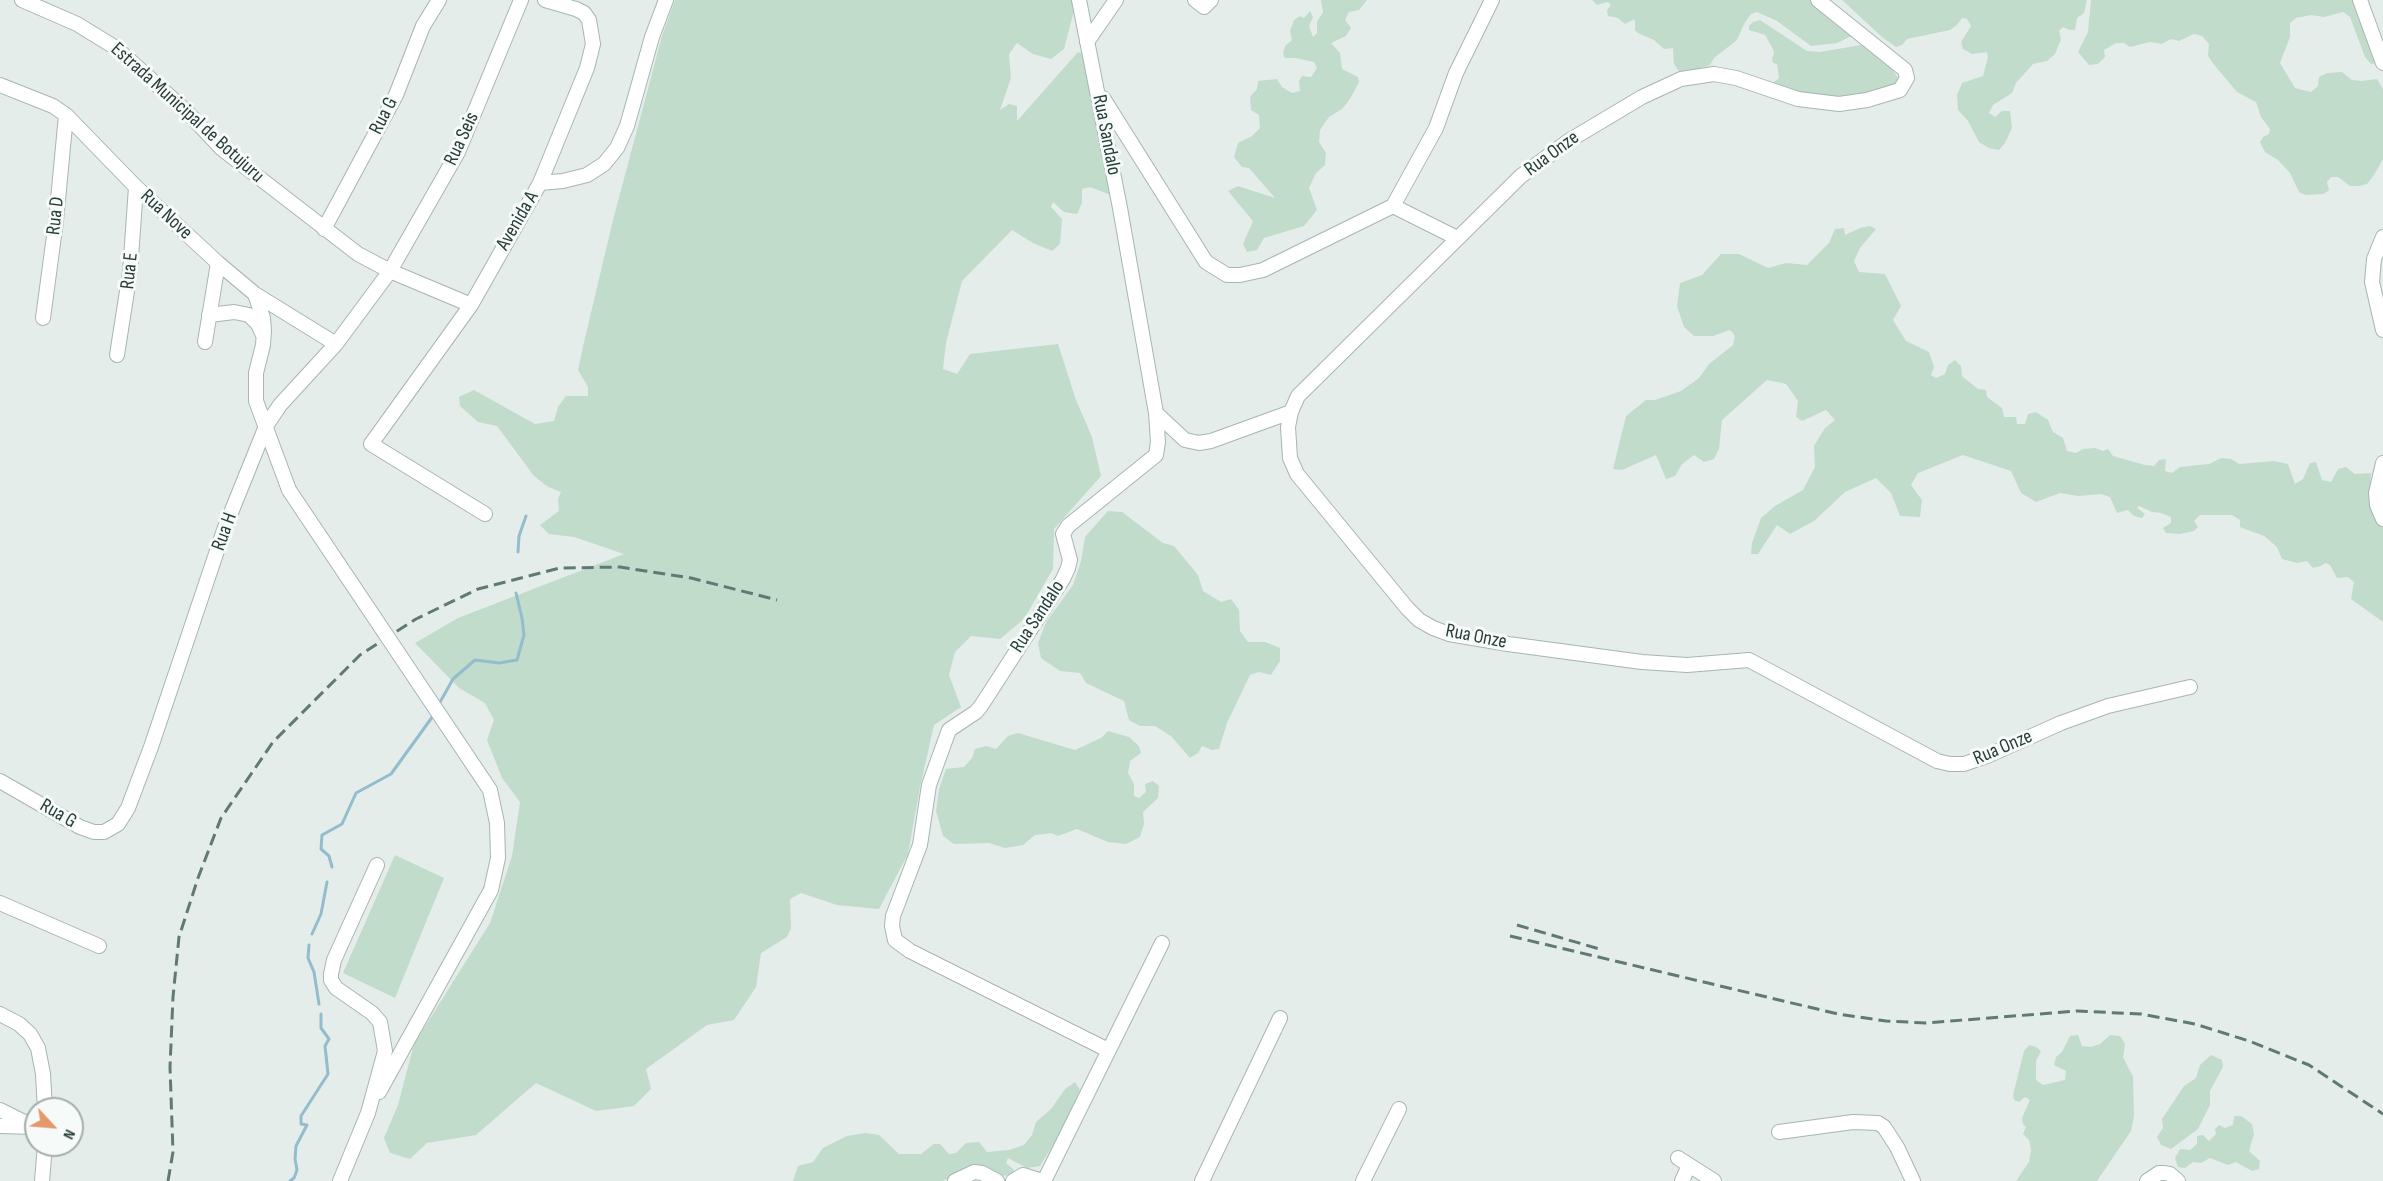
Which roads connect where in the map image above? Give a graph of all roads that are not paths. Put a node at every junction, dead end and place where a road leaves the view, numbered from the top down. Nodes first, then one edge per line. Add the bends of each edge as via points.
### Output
1 (22, 0) edge
2 (439, 0) edge
3 (522, 0) edge
4 (545, 0) edge
5 (666, 0) edge
6 (1079, 0) edge
7 (1116, 0) edge
8 (1195, 0) edge
9 (1210, 0) edge
10 (1492, 0) edge
11 (1818, 0) edge
12 (2360, 0) edge
13 (1086, 42) junction
14 (2383, 63) edge
15 (0, 85) edge
16 (1097, 89) junction
17 (66, 115) junction
18 (540, 183) junction
19 (136, 187) junction
20 (1393, 206) junction
21 (324, 229) junction
22 (2383, 237) edge
23 (1457, 238) junction
24 (218, 263) junction
25 (390, 271) junction
26 (255, 294) junction
27 (471, 305) junction
28 (209, 315) junction
29 (42, 318) dead end
30 (2383, 330) edge
31 (264, 336) junction
32 (205, 342) dead end
33 (336, 344) junction
34 (117, 355) dead end
35 (1291, 412) junction
36 (1155, 413) junction
37 (266, 426) junction
38 (2383, 464) edge
39 (485, 514) dead end
40 (2383, 519) edge
41 (2190, 687) dead end
42 (0, 781) edge
43 (118, 825) joint
44 (377, 865) dead end
45 (0, 903) edge
46 (1162, 943) dead end
47 (99, 945) dead end
48 (0, 1014) edge
49 (1280, 1018) dead end
50 (1108, 1050) junction
51 (44, 1097) edge
52 (1399, 1109) dead end
53 (0, 1110) edge
54 (368, 1113) junction
55 (24, 1122) edge
56 (0, 1126) edge
57 (24, 1126) edge
58 (1779, 1132) dead end
59 (44, 1157) edge
60 (42, 1181) edge
61 (340, 1181) edge
62 (956, 1181) edge
63 (998, 1181) edge
64 (1014, 1181) edge
65 (1043, 1181) edge
66 (1202, 1181) edge
67 (1364, 1181) edge
68 (1682, 1181) edge
69 (1714, 1181) edge
70 (1913, 1181) edge
71 (2147, 1181) edge
72 (2178, 1181) edge

1 - 21 street, Estrada Municipal de Botujuru via 77,24 116,48 222,149
2 - 21 street, Rua G via 423,26 396,95
3 - 25 street, Rua Seis via 458,152
4 - 18 street, Avenida A via 584,13 593,44
5 - 18 street via 617,148 604,164 587,175
6 - 13 street, Rua Sandalo
7 - 13 street
8 - 9 street via 1203,7
10 - 20 street via 1456,73 1432,137
11 - 23 street, Rua Onze via 1905,70 1907,78 1900,90 1839,104 1798,99 1714,74 1682,79 1642,97 1570,140 1521,176
12 - 14 street
13 - 16 street, Rua Sandalo
15 - 17 street, Rua Nove
16 - 20 street via 1191,241 1206,262 1227,276 1263,270
16 - 36 street, Rua Sandalo
17 - 19 street, Rua Nove
17 - 29 street, Rua D
18 - 27 street, Avenida A
19 - 24 street, Rua Nove
19 - 34 street, Rua E via 130,272
20 - 23 street
21 - 25 street, Estrada Municipal de Botujuru
22 - 30 street via 2374,259 2373,282
23 - 35 street, Rua Onze via 1308,385
24 - 26 street, Rua Nove
24 - 28 street
25 - 27 street, Estrada Municipal de Botujuru
25 - 33 street, Rua H
26 - 31 street
26 - 33 street, Rua Nove
27 - 39 street, Avenida A via 371,444
28 - 31 street via 249,315
28 - 32 street
31 - 37 street via 255,388
33 - 37 street, Rua H
35 - 36 street via 1199,443 1185,440
35 - 41 street, Rua Onze via 1290,458 1297,474 1407,608 1419,620 1449,634 1642,662 1749,660 1937,761 1950,764 1964,764 1986,756 2108,706
36 - 50 street, Rua Sandalo via 1156,456 1068,526 1064,534 1070,560 1063,579 981,706 950,730 929,785 920,845 892,926 895,940 910,951
37 - 43 street, Rua H via 224,531 151,747
37 - 54 street, bridge via 289,490 490,790 497,823 498,858 490,890
38 - 40 street via 2376,493
42 - 43 street, Rua G via 93,832
44 - 54 street via 331,974 336,988 380,1022 385,1051
45 - 47 street
46 - 50 street
48 - 51 street via 19,1024 38,1048
49 - 66 street
50 - 65 street
52 - 67 street
53 - 55 street
54 - 61 street
56 - 57 street
58 - 70 street via 1853,1122 1878,1123 1897,1147
59 - 60 street
62 - 63 street via 974,1172
64 - 65 street via 1023,1176
68 - 69 street via 1683,1162
71 - 72 street via 2164,1173

